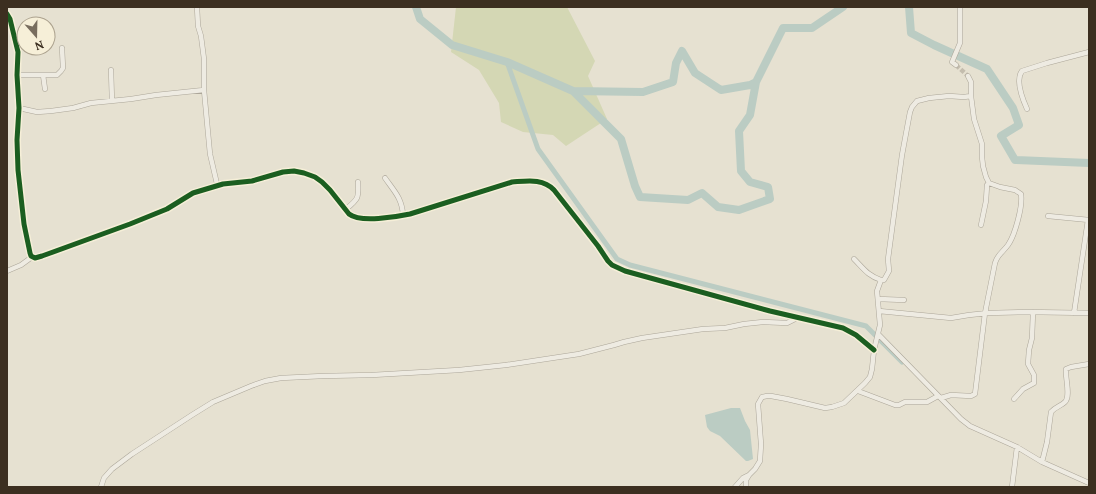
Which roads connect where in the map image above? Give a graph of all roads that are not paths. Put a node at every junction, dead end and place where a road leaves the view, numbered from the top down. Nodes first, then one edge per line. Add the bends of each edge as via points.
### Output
1 (197, 7) edge
2 (960, 7) edge
3 (7, 14) edge
4 (62, 48) dead end
5 (1089, 52) edge
6 (956, 66) dead end
7 (111, 70) dead end
8 (18, 75) junction
9 (43, 75) junction
10 (968, 76) tunnel mouth
11 (45, 89) dead end
12 (204, 90) junction
13 (971, 96) junction
14 (112, 101) junction
15 (19, 108) junction
16 (1027, 109) dead end
17 (385, 178) dead end
18 (358, 182) dead end
19 (989, 182) junction
20 (214, 187) junction
21 (554, 190) tunnel mouth
22 (567, 206) tunnel mouth
23 (345, 210) junction
24 (403, 215) junction
25 (1048, 216) dead end
26 (1089, 220) edge
27 (981, 226) dead end
28 (32, 257) junction
29 (854, 259) dead end
30 (7, 271) edge
31 (881, 280) junction
32 (878, 299) junction
33 (904, 300) dead end
34 (879, 310) junction
35 (1033, 312) junction
36 (985, 313) junction
37 (1074, 313) junction
38 (1089, 313) edge
39 (797, 318) junction
40 (877, 337) junction
41 (874, 348) junction
42 (1089, 364) edge
43 (858, 391) junction
44 (937, 398) junction
45 (1014, 399) dead end
46 (1017, 450) junction
47 (1042, 462) junction
48 (749, 475) junction
49 (1089, 483) edge
50 (101, 487) edge
51 (735, 487) edge
52 (746, 487) edge
53 (1012, 487) edge

1 - 12 street via 204,59
2 - 6 street via 960,40 952,63
3 - 8 street via 18,52
4 - 9 street via 61,71 57,75
5 - 16 street via 1022,71 1020,89
7 - 14 street
8 - 9 street
8 - 15 street
9 - 11 street
10 - 13 street via 971,82
12 - 14 street
12 - 20 street via 210,154 217,184
13 - 19 street via 974,119 982,144 982,162
13 - 31 street via 929,98 917,101 912,107 902,155 888,259 889,271 884,280
14 - 15 street via 51,111 37,112
15 - 28 street via 18,170 24,224
17 - 24 street via 400,199
18 - 23 street via 358,198
19 - 27 street
19 - 36 street via 1019,192 1022,199 1019,218 1010,240 996,259
20 - 23 street via 252,181 283,172 294,172 315,177 322,182
20 - 28 street via 193,193 167,209 130,224 37,258
21 - 24 street via 542,182 512,182
22 - 39 street via 612,265 625,271
23 - 24 street via 352,216 361,218
25 - 26 street
26 - 37 street
28 - 30 street
29 - 31 street via 872,277
31 - 32 street via 877,291
32 - 33 street
32 - 34 street
34 - 36 street via 951,318
34 - 40 street via 880,325
35 - 36 street
35 - 37 street
35 - 45 street via 1028,364 1034,375 1034,383 1023,389
36 - 44 street via 975,394
37 - 38 street
39 - 41 street via 850,330
39 - 50 street via 787,323 763,322 656,336 579,354 506,365 459,370 281,378 251,386 207,406 112,469 104,478
40 - 41 street
40 - 44 street
41 - 43 street via 870,377
42 - 47 street via 1066,369 1068,396 1064,403 1051,412
43 - 44 street via 894,405
43 - 48 street via 844,403 825,408 787,398 762,397 758,404 760,461
44 - 46 street via 970,426
46 - 47 street
46 - 53 street
47 - 49 street
48 - 51 street
48 - 52 street

